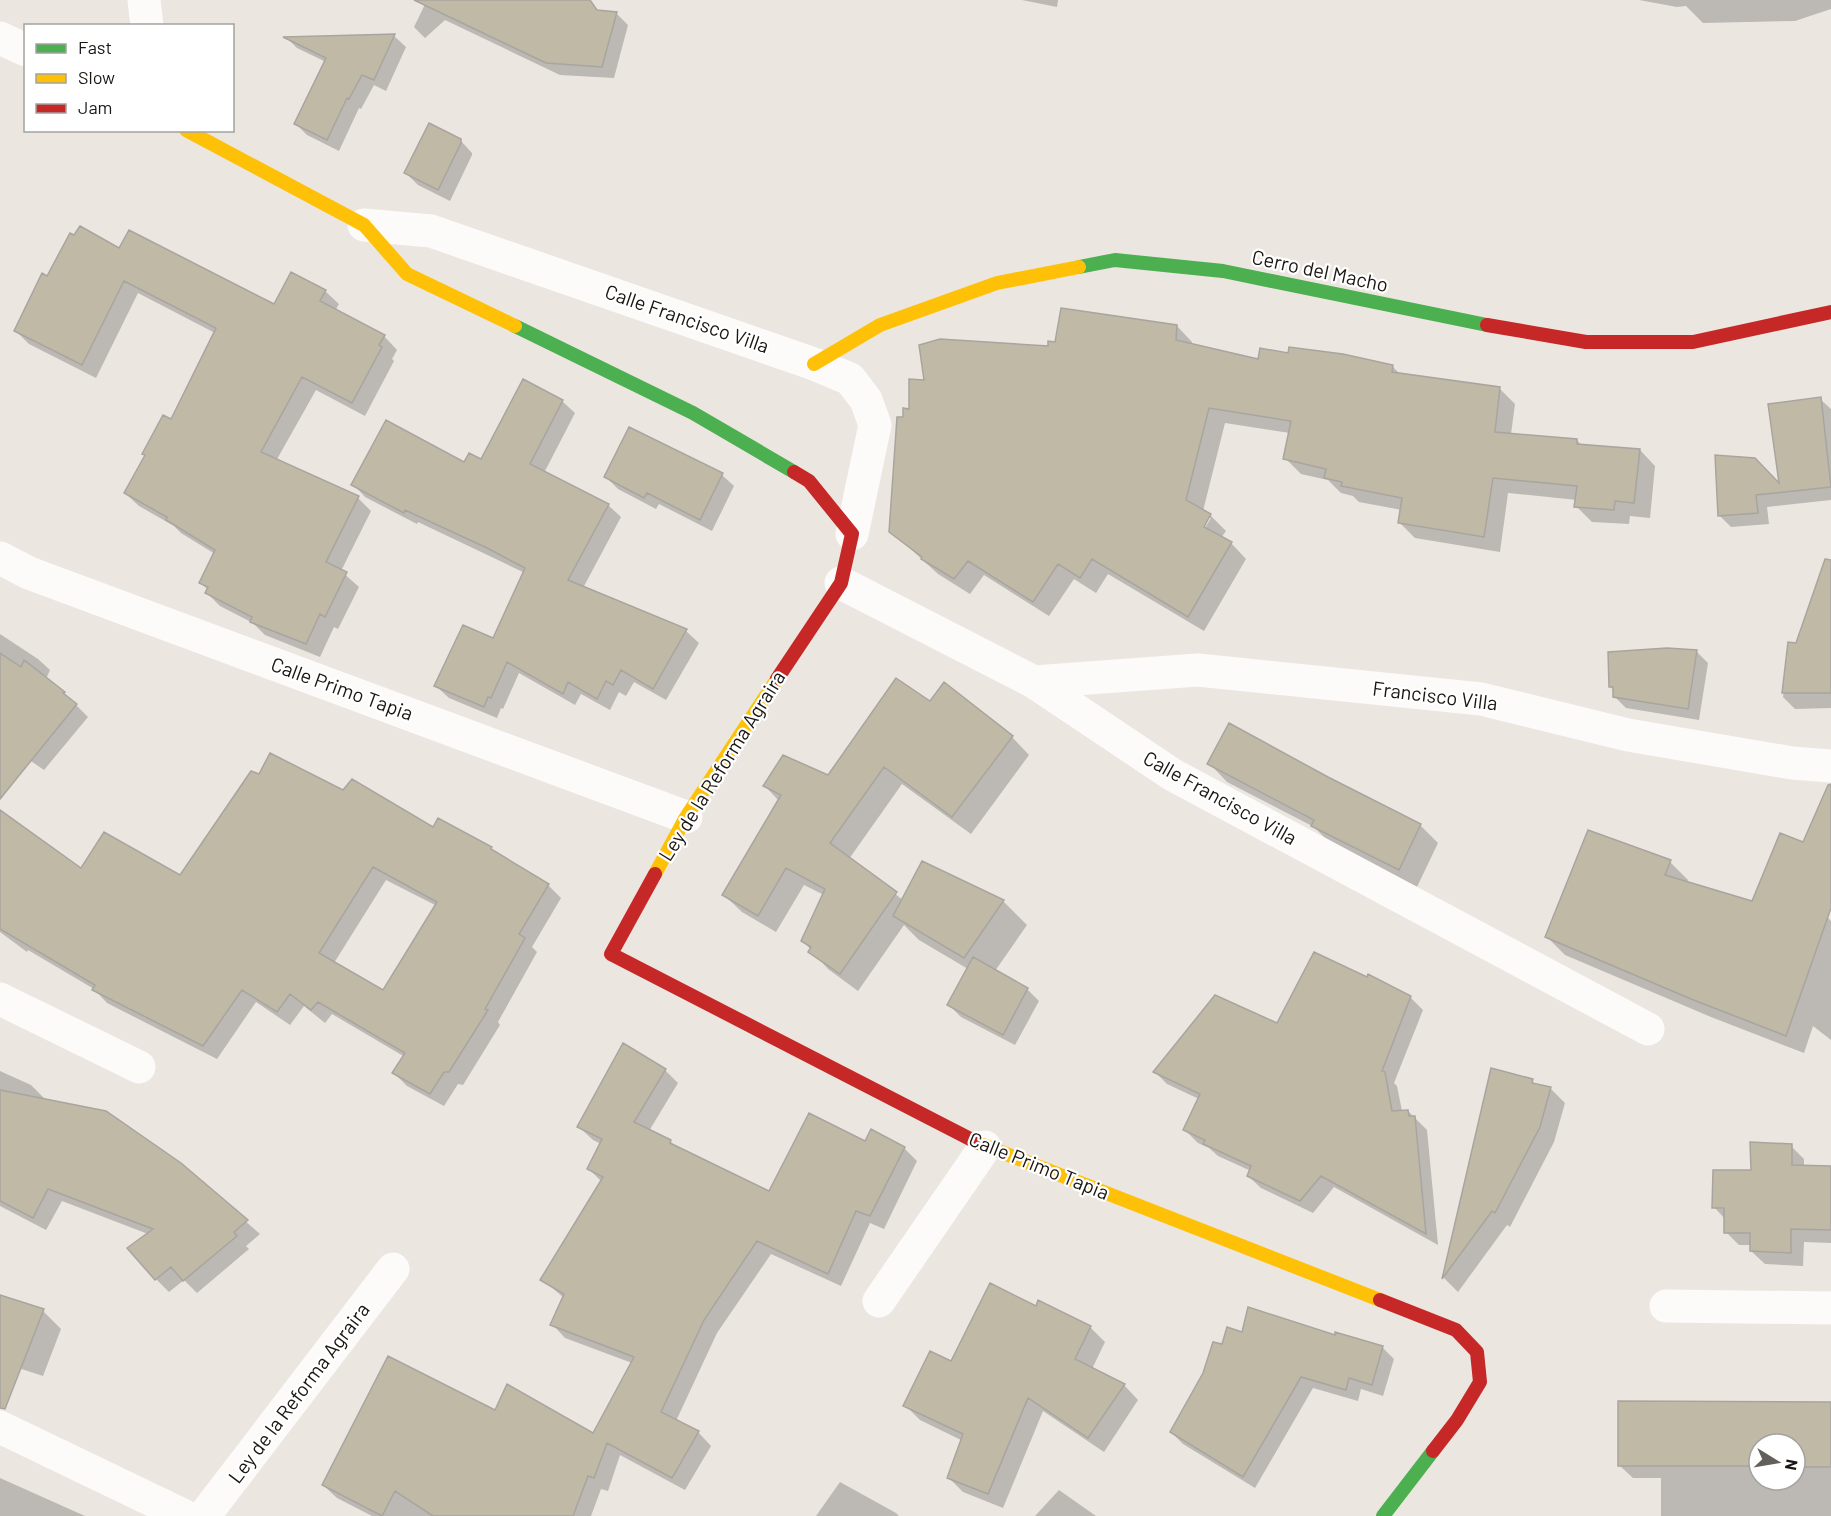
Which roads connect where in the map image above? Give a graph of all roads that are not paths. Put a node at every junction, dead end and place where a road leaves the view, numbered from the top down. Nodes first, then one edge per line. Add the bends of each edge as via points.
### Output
1 (144, 0) edge
2 (147, 24) edge
3 (0, 38) edge
4 (24, 49) edge
5 (190, 132) edge
6 (364, 225) junction
7 (1831, 312) edge
8 (814, 364) junction
9 (852, 534) junction
10 (0, 558) edge
11 (841, 583) junction
12 (1034, 682) junction
13 (1831, 766) edge
14 (686, 816) junction
15 (611, 954) joint
16 (0, 999) edge
17 (1648, 1029) dead end
18 (140, 1067) dead end
19 (985, 1147) junction
20 (393, 1269) dead end
21 (879, 1301) dead end
22 (1666, 1306) dead end
23 (1831, 1308) edge
24 (0, 1427) edge
25 (185, 1516) edge
26 (204, 1516) edge
27 (1383, 1516) edge

1 - 2 street
3 - 4 street
5 - 6 street, Calle Francisco Villa
6 - 8 street, Calle Francisco Villa via 431,231
6 - 9 street, Calle Francisco Villa via 407,274 693,413 809,481
7 - 8 street, Cerro del Macho via 1693,342 1586,342 1223,271 1115,260 996,283 880,326
8 - 9 street, Calle Francisco Villa via 850,379 866,400 875,425
9 - 11 street, Calle Francisco Villa
10 - 14 street, Calle Primo Tapia via 29,573
11 - 12 street, Calle Francisco Villa
11 - 14 street, Ley de la Reforma Agraira
12 - 13 street, Francisco Villa via 1198,670 1481,699 1628,735
12 - 17 street, Calle Francisco Villa via 1173,775
14 - 15 street, Ley de la Reforma Agraira
15 - 19 street, Calle Primo Tapia
16 - 18 street
19 - 21 street
19 - 27 street, Calle Primo Tapia via 1456,1330 1478,1352 1480,1382 1457,1420
20 - 26 street, Ley de la Reforma Agraira
22 - 23 street
24 - 25 street

